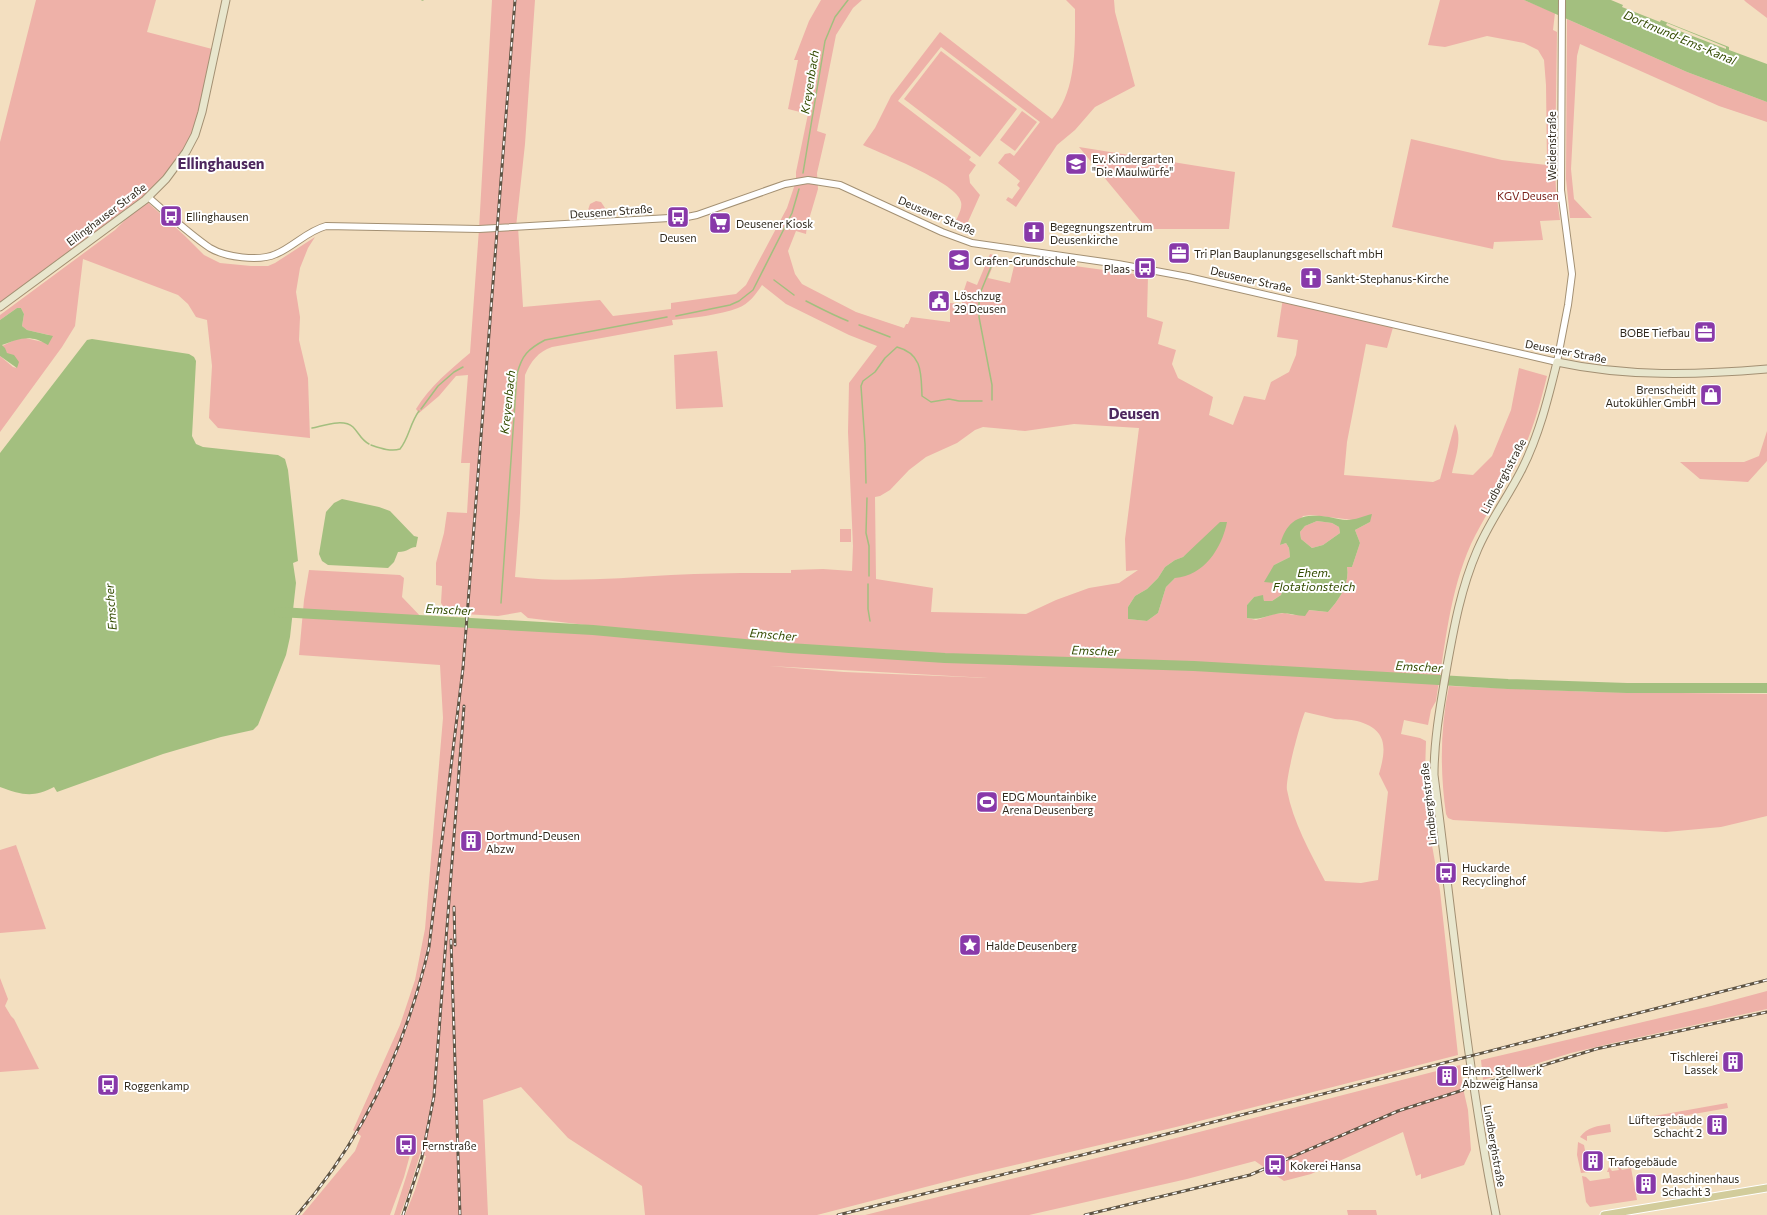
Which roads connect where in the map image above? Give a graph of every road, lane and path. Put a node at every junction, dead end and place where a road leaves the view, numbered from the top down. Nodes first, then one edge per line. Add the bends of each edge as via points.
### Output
1 (226, 0) edge
2 (1562, 0) edge
3 (148, 197) junction
4 (0, 307) edge
5 (1557, 362) junction
6 (1767, 369) edge
7 (1767, 1188) edge
8 (1496, 1215) edge
9 (1604, 1215) edge

1 - 3 main road, Ellinghauser Straße via 195,135 166,179
2 - 5 street, Weidenstraße via 1561,190 1572,274 1570,299
3 - 4 main road, Ellinghauser Straße
3 - 5 street, Deusener Straße via 210,248 237,256 262,258 278,254 326,226 479,229 687,216 697,215 784,184 816,181 848,188 942,232 972,243 1188,277
5 - 6 main road, Deusener Straße via 1633,373
5 - 8 main road, Lindberghstraße via 1544,413 1530,451 1488,528 1470,568 1448,658 1434,756 1434,775 1466,1034
7 - 9 main road

